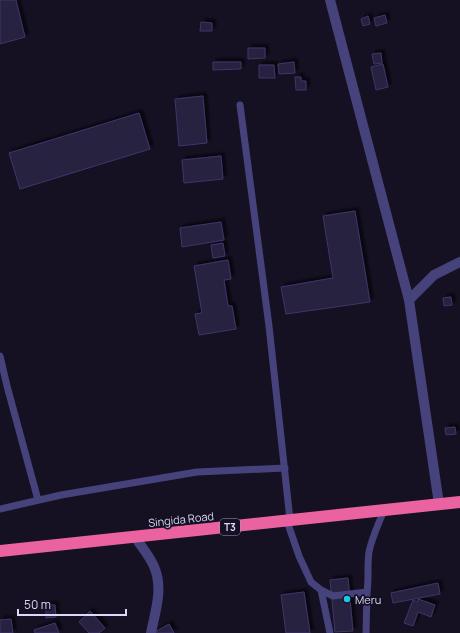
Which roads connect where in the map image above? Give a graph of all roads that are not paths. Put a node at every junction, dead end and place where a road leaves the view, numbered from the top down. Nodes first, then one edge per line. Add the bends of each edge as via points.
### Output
1 (330, 0) edge
2 (240, 105) dead end
3 (460, 262) edge
4 (409, 300) junction
5 (0, 356) edge
6 (285, 468) junction
7 (38, 500) junction
8 (460, 502) edge
9 (439, 504) junction
10 (0, 509) edge
11 (384, 510) junction
12 (288, 520) junction
13 (135, 537) junction
14 (0, 551) edge
15 (321, 590) junction
16 (367, 592) junction
17 (151, 633) edge
18 (330, 633) edge
19 (366, 633) edge

1 - 4 street
2 - 6 lane
3 - 4 street via 434,275
4 - 9 street
5 - 7 lane
6 - 7 lane via 197,472
6 - 12 lane
7 - 10 lane
8 - 9 highway, Singida Road / T3
9 - 11 highway, Singida Road / T3
11 - 12 highway, Singida Road / T3
11 - 16 lane via 369,552
12 - 13 highway, Singida Road / T3
12 - 15 lane via 304,568 311,582
13 - 14 highway, Singida Road / T3
13 - 17 street via 155,567 158,580 159,596
15 - 16 lane via 333,596
15 - 18 lane
16 - 19 lane

